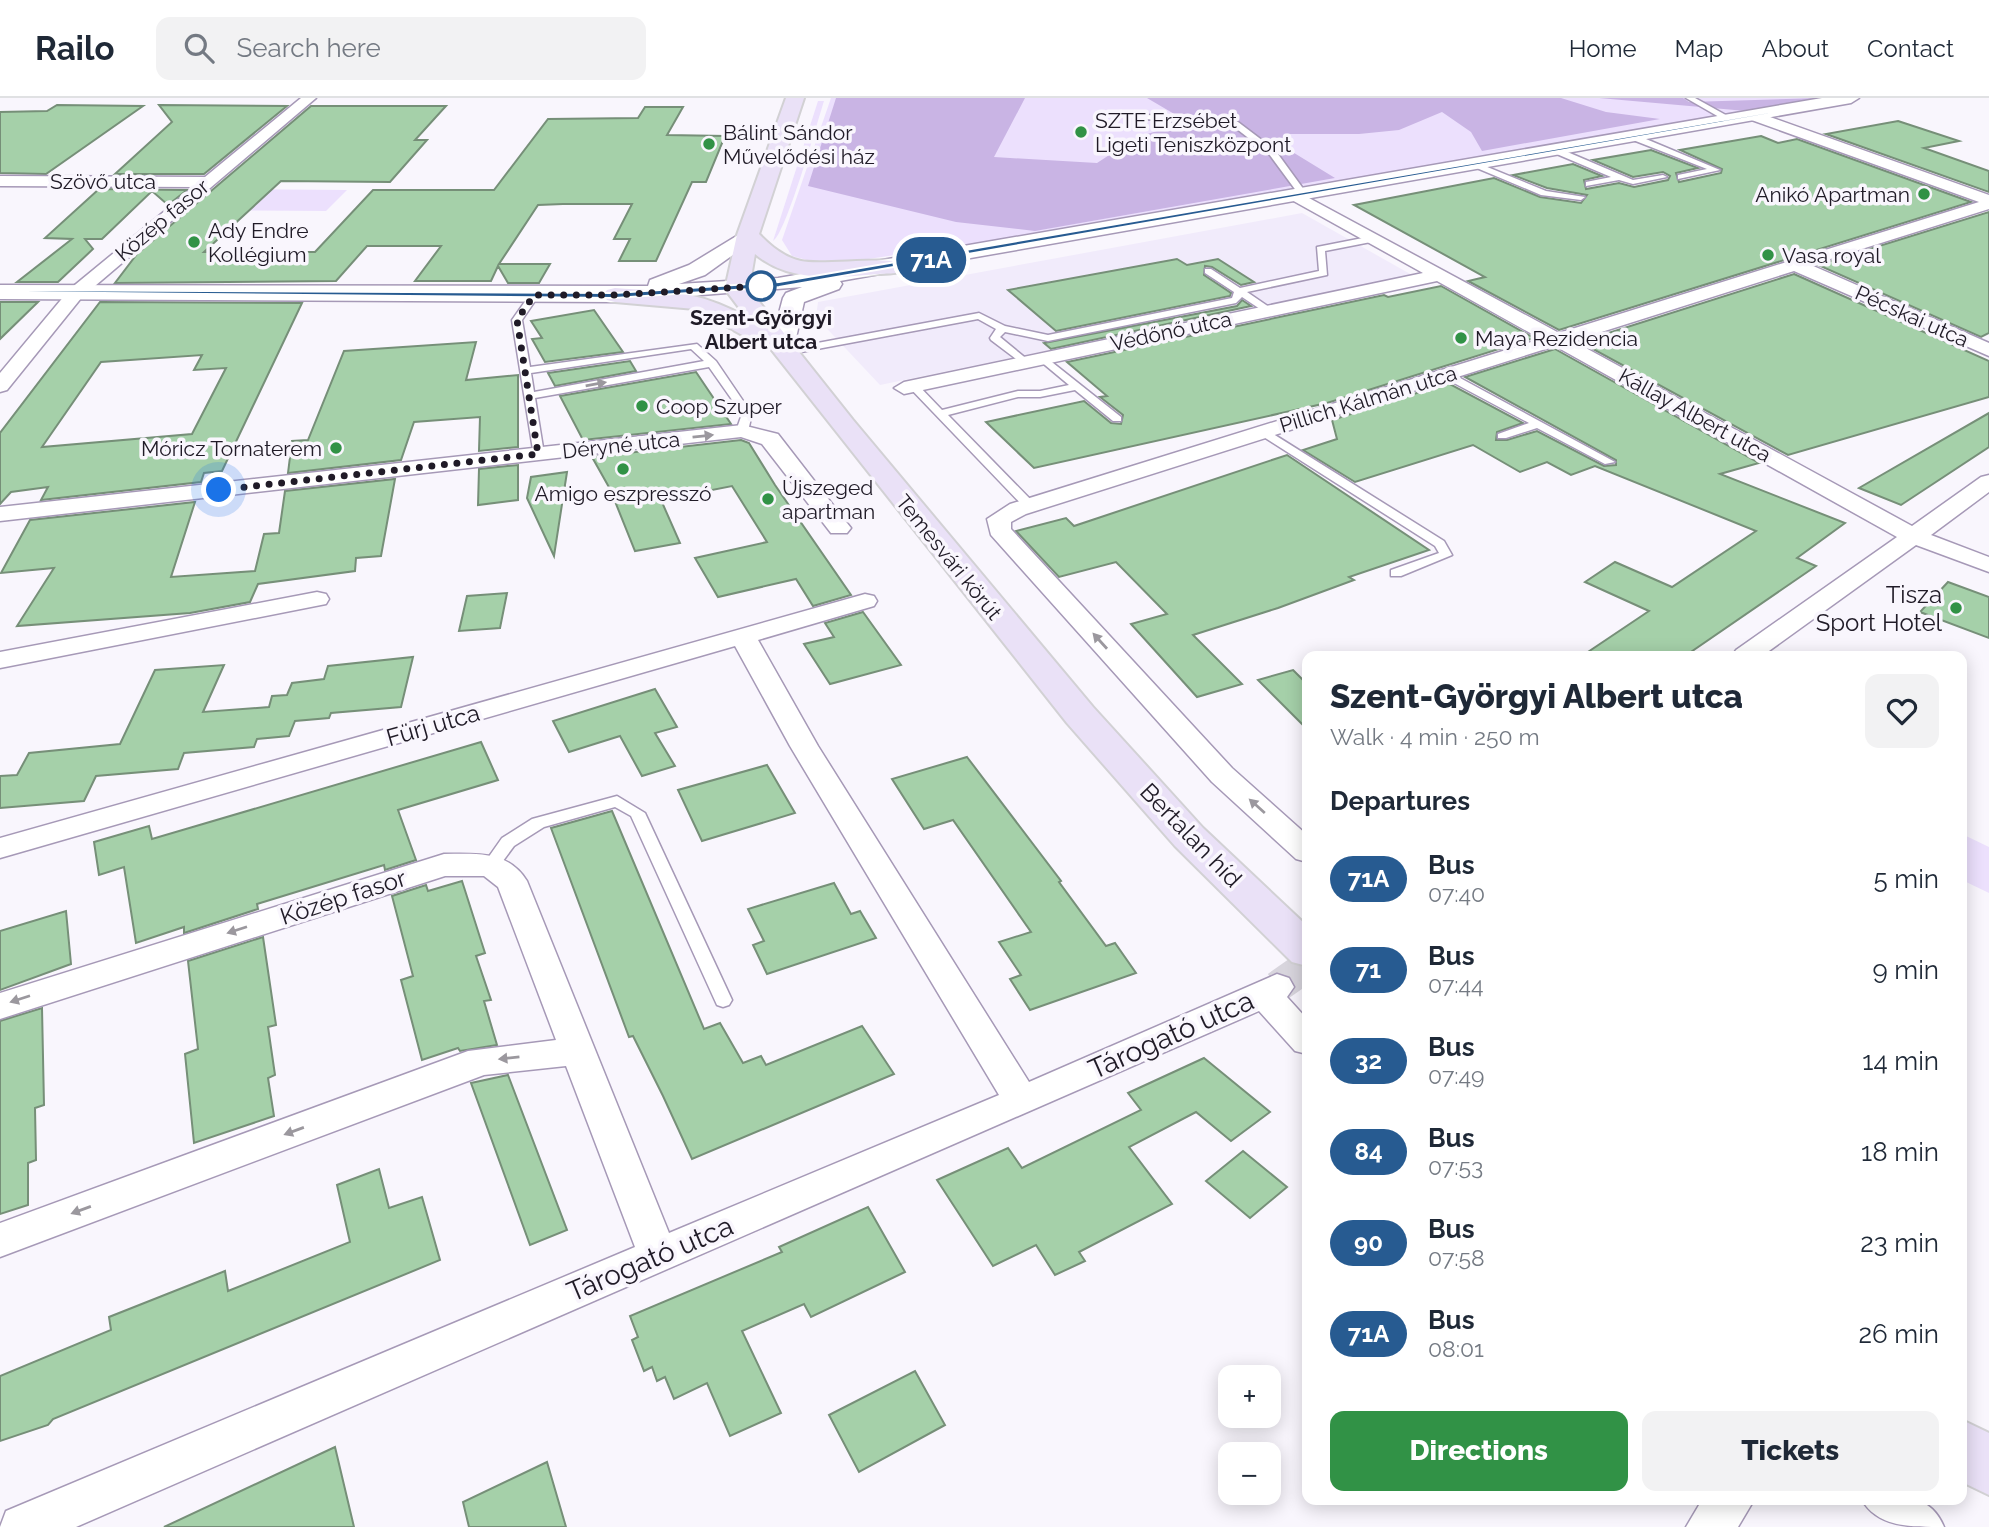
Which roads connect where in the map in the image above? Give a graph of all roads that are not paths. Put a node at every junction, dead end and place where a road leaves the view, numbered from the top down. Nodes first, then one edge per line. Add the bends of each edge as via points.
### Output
1 (309, 98) edge
2 (795, 98) edge
3 (1690, 98) edge
4 (1851, 98) edge
5 (1751, 115) junction
6 (1148, 117) dead end
7 (1729, 119) junction
8 (1631, 136) junction
9 (1555, 150) junction
10 (1475, 164) junction
11 (1663, 177) dead end
12 (1681, 177) dead end
13 (1619, 178) junction
14 (0, 181) edge
15 (206, 182) junction
16 (1589, 184) dead end
17 (1528, 186) junction
18 (1299, 195) junction
19 (1581, 197) dead end
20 (1989, 202) edge
21 (1544, 203) dead end
22 (748, 235) junction
23 (1373, 239) junction
24 (1796, 265) junction
25 (898, 266) junction
26 (1208, 271) dead end
27 (1439, 275) junction
28 (737, 289) junction
29 (1238, 291) junction
30 (0, 292) edge
31 (76, 293) junction
32 (534, 295) junction
33 (615, 295) junction
34 (1269, 311) junction
35 (1002, 328) junction
36 (1560, 340) junction
37 (783, 349) junction
38 (1989, 350) edge
39 (1034, 360) junction
40 (712, 363) junction
41 (526, 372) junction
42 (1446, 374) junction
43 (0, 386) edge
44 (1077, 386) junction
45 (909, 387) joint
46 (529, 396) junction
47 (939, 414) junction
48 (1117, 419) dead end
49 (1538, 424) junction
50 (741, 431) junction
51 (1263, 432) junction
52 (1502, 436) dead end
53 (538, 454) junction
54 (1609, 462) dead end
55 (1989, 482) edge
56 (1030, 506) junction
57 (0, 514) edge
58 (839, 528) dead end
59 (1913, 536) junction
60 (1989, 565) edge
61 (1396, 573) dead end
62 (317, 599) dead end
63 (865, 601) dead end
64 (743, 637) junction
65 (1752, 651) edge
66 (0, 660) edge
67 (1080, 715) joint
68 (1302, 847) edge
69 (0, 848) edge
70 (491, 865) junction
71 (1302, 946) edge
72 (723, 1000) dead end
73 (0, 1006) edge
74 (1302, 1034) edge
75 (577, 1051) junction
76 (1021, 1100) junction
77 (0, 1240) edge
78 (657, 1256) junction
79 (1967, 1452) edge
80 (1989, 1467) edge
81 (1727, 1505) edge
82 (1892, 1505) edge
83 (22, 1527) edge
84 (1709, 1527) edge
85 (1921, 1527) edge

1 - 15 street, Közép fasor
2 - 22 main road
3 - 7 lane
4 - 5 street
5 - 7 street
5 - 20 street
6 - 18 lane via 1235,124 1272,152
7 - 8 street
8 - 9 street
8 - 12 lane via 1716,170
9 - 10 street
9 - 13 lane
10 - 17 lane
10 - 18 street
11 - 13 lane via 1633,182
13 - 16 lane
14 - 15 street, Szövő utca
15 - 31 street, Közép fasor
17 - 19 lane via 1544,193
17 - 21 lane via 1534,198
18 - 23 street, Kállay Albert utca
18 - 25 street
20 - 24 street, Pillich Kálmán utca
22 - 25 main road via 769,255 795,267
22 - 28 main road
22 - 33 street via 678,279
23 - 27 street, Kállay Albert utca
23 - 29 lane via 1320,249 1324,273
24 - 36 street, Pillich Kálmán utca
24 - 38 street, Pécskai utca
25 - 28 street
25 - 37 street via 794,298
26 - 29 lane
27 - 34 street, Védőnő utca
27 - 36 street, Kállay Albert utca
28 - 33 street
28 - 37 main road, Temesvári körút
29 - 34 lane
29 - 35 lane via 1236,300 1048,338
30 - 31 street
31 - 32 street
31 - 43 street, Közép fasor
32 - 33 street
32 - 41 lane via 517,320
33 - 37 main road via 710,306
34 - 39 street, Védőnő utca
35 - 37 lane via 979,316
35 - 39 lane via 995,338
36 - 42 street, Pillich Kálmán utca
36 - 59 street, Kállay Albert utca
37 - 67 main road, Temesvári körút
39 - 44 lane
39 - 45 street, Védőnő utca
40 - 41 lane via 693,346
46 -> 40 lane
40 - 50 lane via 747,414
41 - 46 lane
42 - 49 lane
42 - 51 street, Pillich Kálmán utca
44 - 47 lane via 1018,394
44 - 48 lane
45 - 47 lane
46 - 53 lane
47 - 56 lane
49 - 52 lane
49 - 54 lane
53 -> 50 street, Déryné utca
50 - 58 street via 770,439
51 - 56 street, Pillich Kálmán utca
51 - 61 lane via 1440,544 1446,555
53 - 57 street, Déryné utca
55 - 59 street
68 -> 56 street, Pillich Kálmán utca via 1222,775 999,530 999,519
59 - 60 street, Kállay Albert utca
59 - 65 street
62 - 66 street
63 - 64 street, Fürj utca
64 - 69 street, Fürj utca
64 - 76 street via 811,758
67 - 71 main road, Bertalan híd via 1189,837
70 - 72 lane via 508,842 538,823 617,801 636,813
70 -> 73 street, Közép fasor via 444,864
70 - 75 street via 511,881
74 - 76 street, Tárogató utca via 1270,991
75 -> 77 street via 481,1061
75 - 78 street
76 - 78 street, Tárogató utca
78 - 83 street, Tárogató utca
79 - 80 main road
81 - 84 street
82 - 85 street

